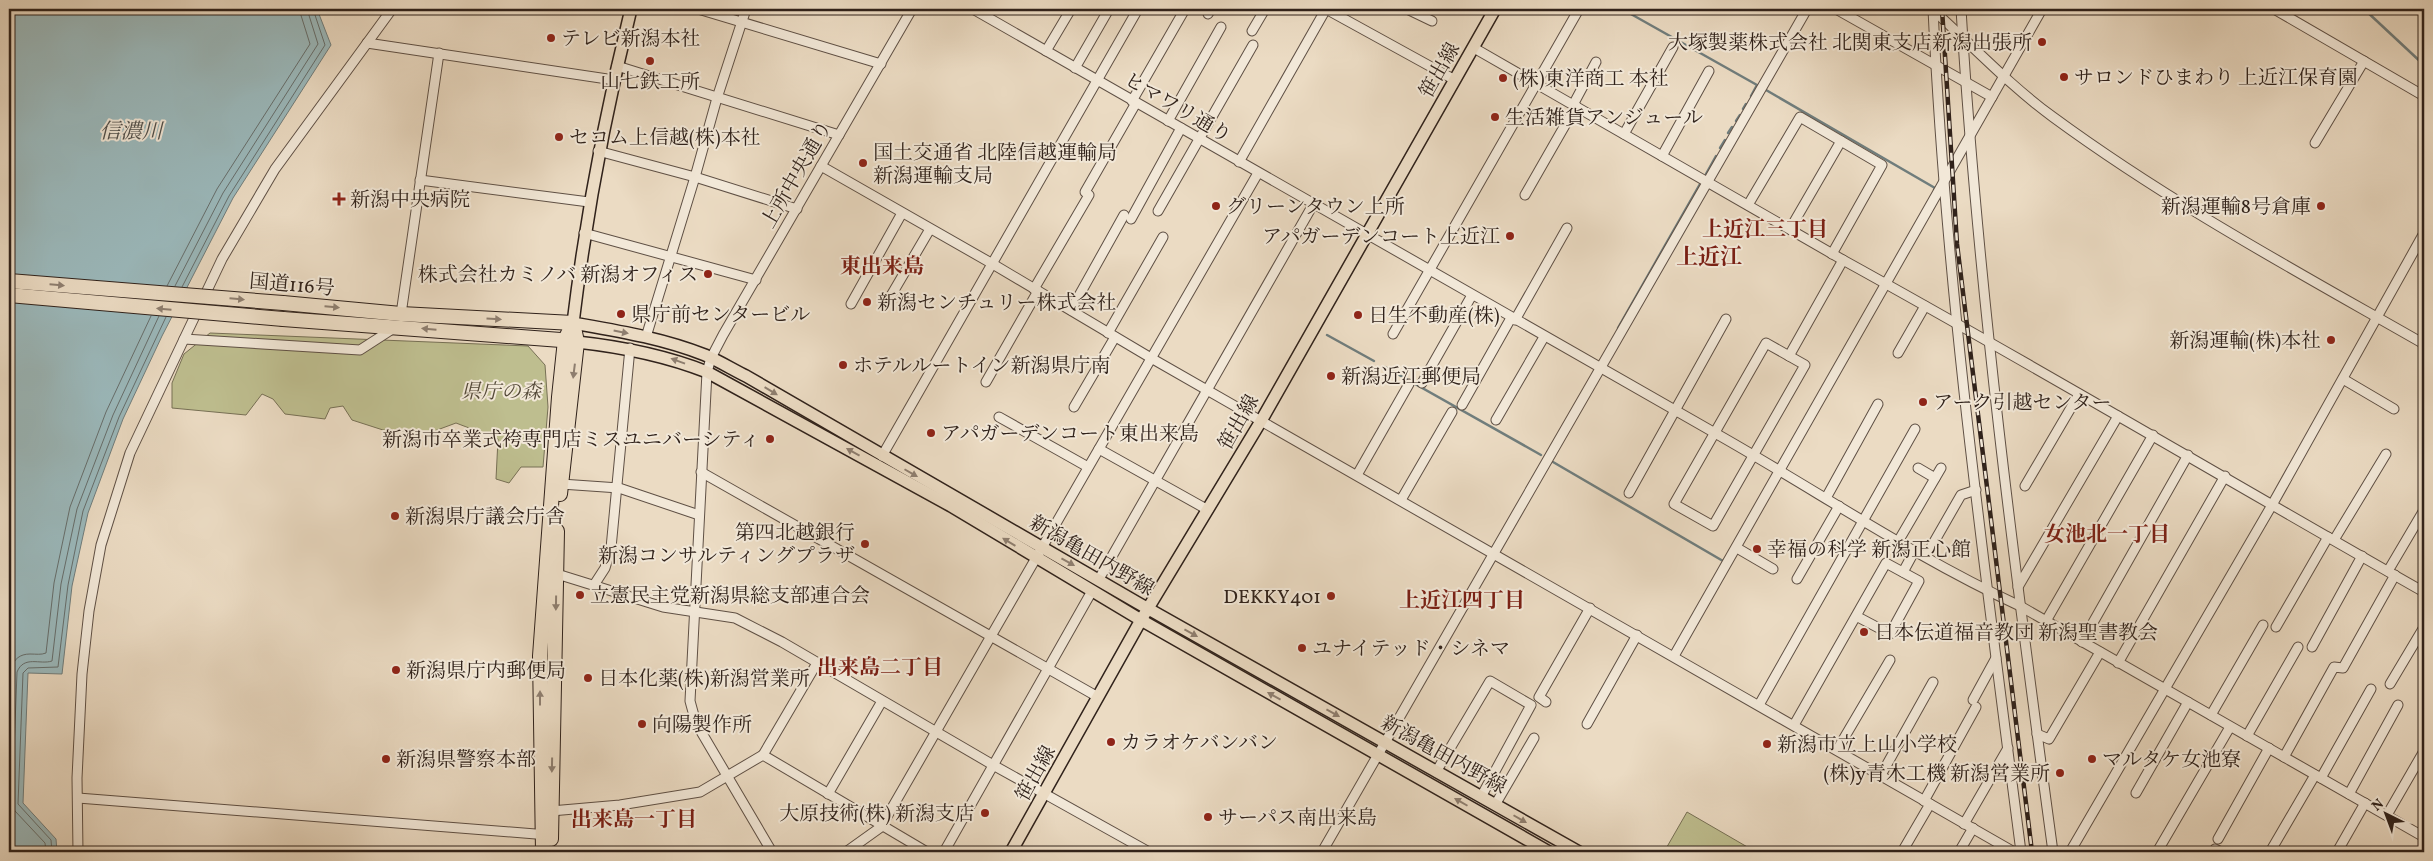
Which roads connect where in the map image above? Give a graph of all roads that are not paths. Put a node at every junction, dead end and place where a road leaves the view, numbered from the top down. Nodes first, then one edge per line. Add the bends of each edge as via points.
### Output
1 (392, 9) edge
2 (631, 9) edge
3 (698, 9) edge
4 (746, 9) edge
5 (912, 9) edge
6 (975, 9) edge
7 (1071, 9) edge
8 (1109, 9) edge
9 (1138, 9) edge
10 (1185, 9) edge
11 (1265, 9) edge
12 (1326, 9) edge
13 (1407, 9) edge
14 (1495, 9) edge
15 (1580, 9) edge
16 (1807, 9) edge
17 (1836, 9) edge
18 (1933, 9) edge
19 (1961, 9) edge
20 (2042, 9) edge
21 (2274, 9) edge
22 (1432, 20) dead end
23 (742, 21) junction
24 (1221, 28) dead end
25 (1252, 31) dead end
26 (1963, 37) junction
27 (368, 43) junction
28 (1253, 45) dead end
29 (1673, 47) dead end
30 (1474, 48) junction
31 (1046, 51) junction
32 (440, 53) junction
33 (2364, 61) junction
34 (1596, 62) dead end
35 (881, 64) junction
36 (1936, 65) junction
37 (617, 66) junction
38 (1075, 68) junction
39 (1709, 71) dead end
40 (2004, 77) junction
41 (614, 80) junction
42 (1098, 80) junction
43 (1455, 80) junction
44 (1965, 82) junction
45 (1537, 84) junction
46 (2424, 96) edge
47 (1992, 97) junction
48 (717, 98) junction
49 (1134, 102) junction
50 (1575, 106) junction
51 (1168, 121) junction
52 (1181, 128) junction
53 (1624, 134) junction
54 (839, 135) junction
55 (1199, 139) junction
56 (1969, 139) junction
57 (1841, 141) junction
58 (2315, 143) dead end
59 (598, 151) junction
60 (1662, 156) junction
61 (1239, 162) junction
62 (821, 166) junction
63 (1258, 173) junction
64 (695, 177) junction
65 (420, 180) junction
66 (1708, 182) junction
67 (1943, 185) junction
68 (1525, 195) dead end
69 (589, 202) junction
70 (1314, 202) junction
71 (1748, 205) junction
72 (797, 209) junction
73 (1158, 211) dead end
74 (902, 213) junction
75 (1567, 228) dead end
76 (930, 229) junction
77 (1790, 229) junction
78 (584, 232) junction
79 (2424, 233) edge
80 (1367, 234) junction
81 (1163, 237) dead end
82 (1832, 254) junction
83 (671, 256) junction
84 (1844, 260) junction
85 (991, 263) junction
86 (1430, 271) junction
87 (756, 280) junction
88 (9, 281) edge
89 (1887, 284) junction
90 (1036, 290) junction
91 (9, 295) edge
92 (1472, 295) junction
93 (889, 299) dead end
94 (851, 304) dead end
95 (1925, 306) junction
96 (1071, 310) junction
97 (2378, 318) junction
98 (1513, 319) junction
99 (399, 320) junction
100 (1726, 320) dead end
101 (573, 323) junction
102 (1956, 324) junction
103 (1392, 334) dead end
104 (1112, 335) junction
105 (646, 337) junction
106 (1544, 337) junction
107 (184, 339) junction
108 (571, 341) junction
109 (1988, 341) junction
110 (2424, 344) edge
111 (630, 348) junction
112 (1898, 353) dead end
113 (1789, 356) junction
114 (711, 358) junction
115 (1151, 358) junction
116 (1600, 370) junction
117 (707, 372) junction
118 (2343, 379) junction
119 (986, 382) dead end
120 (1422, 383) dead end
121 (1409, 384) dead end
122 (1206, 390) junction
123 (2079, 394) junction
124 (1878, 404) dead end
125 (1462, 405) dead end
126 (1074, 407) dead end
127 (2394, 409) dead end
128 (1674, 410) junction
129 (1452, 412) dead end
130 (2118, 416) junction
131 (999, 417) dead end
132 (1496, 420) dead end
133 (1261, 421) junction
134 (1915, 429) dead end
135 (1716, 433) junction
136 (2153, 435) junction
137 (1099, 449) junction
138 (2386, 454) dead end
139 (1755, 455) junction
140 (2188, 455) junction
141 (882, 456) junction
142 (1088, 468) junction
143 (1918, 468) dead end
144 (1941, 468) dead end
145 (1781, 470) junction
146 (701, 472) junction
147 (1357, 475) junction
148 (2225, 476) junction
149 (1935, 478) junction
150 (1155, 480) junction
151 (561, 484) junction
152 (2025, 486) dead end
153 (619, 488) junction
154 (1976, 490) junction
155 (1629, 493) dead end
156 (1826, 498) junction
157 (1401, 500) junction
158 (1839, 506) junction
159 (2272, 506) junction
160 (1208, 510) junction
161 (2424, 510) edge
162 (699, 516) junction
163 (1863, 520) junction
164 (2331, 539) junction
165 (1899, 540) junction
166 (1042, 548) junction
167 (1737, 548) junction
168 (1916, 550) junction
169 (1494, 553) junction
170 (1926, 556) junction
171 (2362, 556) junction
172 (1037, 559) junction
173 (1773, 568) dead end
174 (1903, 572) junction
175 (2392, 573) junction
176 (557, 574) junction
177 (1797, 579) dead end
178 (1099, 580) junction
179 (594, 585) junction
180 (2018, 587) junction
181 (1092, 591) junction
182 (1987, 591) junction
183 (2424, 592) edge
184 (2020, 606) junction
185 (1590, 608) junction
186 (1149, 609) junction
187 (696, 614) junction
188 (1856, 616) junction
189 (1141, 620) junction
190 (2046, 621) junction
191 (2263, 624) dead end
192 (2276, 627) dead end
193 (2424, 627) edge
194 (1637, 634) junction
195 (992, 636) junction
196 (2082, 642) junction
197 (2312, 647) dead end
198 (2298, 648) dead end
199 (2100, 652) junction
200 (1674, 656) junction
201 (1996, 658) junction
202 (1890, 660) dead end
203 (817, 662) junction
204 (2118, 663) junction
205 (1048, 668) junction
206 (1932, 682) dead end
207 (2390, 684) dead end
208 (2371, 689) dead end
209 (2165, 690) junction
210 (1098, 697) junction
211 (882, 700) junction
212 (1546, 702) dead end
213 (2188, 702) junction
214 (1759, 705) junction
215 (2398, 705) dead end
216 (2211, 715) junction
217 (1587, 724) dead end
218 (1794, 725) junction
219 (2230, 726) junction
220 (937, 732) junction
221 (2037, 734) junction
222 (2247, 736) junction
223 (1534, 738) dead end
224 (1386, 743) junction
225 (2008, 748) junction
226 (2269, 748) junction
227 (1837, 750) junction
228 (2424, 751) edge
229 (763, 755) junction
230 (1380, 755) junction
231 (2284, 757) junction
232 (993, 765) junction
233 (1436, 772) junction
234 (1881, 775) junction
235 (727, 776) junction
236 (2318, 776) junction
237 (2136, 793) dead end
238 (828, 794) junction
239 (1045, 794) junction
240 (2349, 794) junction
241 (1480, 797) junction
242 (78, 798) junction
243 (1927, 802) junction
244 (2365, 803) junction
245 (1495, 805) junction
246 (551, 811) junction
247 (2386, 815) junction
248 (1964, 824) junction
249 (881, 826) junction
250 (1973, 828) junction
251 (2423, 834) edge
252 (546, 835) junction
253 (2218, 840) dead end
254 (1999, 844) junction
255 (78, 852) edge
256 (543, 852) edge
257 (553, 852) edge
258 (772, 852) edge
259 (846, 852) edge
260 (927, 852) edge
261 (944, 852) edge
262 (1011, 852) edge
263 (1149, 852) edge
264 (1322, 852) edge
265 (1549, 852) edge
266 (1579, 852) edge
267 (1902, 852) edge
268 (1959, 852) edge
269 (1994, 852) edge
270 (2014, 852) edge
271 (2021, 852) edge
272 (2053, 852) edge
273 (2070, 852) edge
274 (2157, 852) edge
275 (2270, 852) edge
276 (2337, 852) edge

1 - 27 street
2 - 37 main road
3 - 23 street
4 - 23 street
5 - 35 street, 上所中央通り
6 - 31 street, ヒマワリ通り
7 - 31 street
8 - 38 street
9 - 42 street
10 - 49 street
11 - 25 street
12 - 43 street
12 - 61 street
13 - 22 street
14 - 30 main road, 笹出線
15 - 45 street
16 - 66 street
17 - 36 street
18 - 26 street
18 - 36 street
19 - 26 street
20 - 40 street
21 - 33 street
23 - 35 street
23 - 48 street
24 - 51 street
26 - 40 street
26 - 44 street
27 - 32 street
27 - 107 street via 275,169 222,259
28 - 55 street
29 - 53 street
30 - 43 main road, 笹出線
30 - 45 street
31 - 38 street, ヒマワリ通り
32 - 41 street
32 - 65 street
33 - 46 street
33 - 58 street
34 - 50 street
35 - 54 street, 上所中央通り
36 - 44 street
36 - 67 street
37 - 41 main road
37 - 48 street
38 - 42 street, ヒマワリ通り
39 - 60 street
40 - 47 street
40 - 97 street via 2052,116 2158,188 2227,232
41 - 59 main road
42 - 49 street, ヒマワリ通り
42 - 85 street
43 - 80 main road, 笹出線
44 - 47 street
44 - 56 street
45 - 50 street
45 - 86 street
47 - 56 street
48 - 54 street
48 - 64 street
49 - 51 street, ヒマワリ通り
49 - 90 street
50 - 53 street
50 - 68 street
51 - 52 street, ヒマワリ通り
52 - 55 street, ヒマワリ通り
52 - 96 street
53 - 60 street
54 - 62 street, 上所中央通り
55 - 61 street, ヒマワリ通り
55 - 73 street
56 - 67 street
56 - 109 street
57 - 71 street via 1800,117
57 - 77 street
57 - 82 street via 1882,165
59 - 64 street
59 - 69 main road
60 - 66 street
61 - 63 street, ヒマワリ通り
62 - 72 street, 上所中央通り
62 - 74 street
63 - 70 street, ヒマワリ通り
63 - 115 street
64 - 72 street
64 - 83 street
65 - 69 street
65 - 99 street
66 - 71 street
66 - 116 street
67 - 89 street
67 - 102 street
69 - 78 main road
70 - 80 street, ヒマワリ通り
70 - 122 street
71 - 77 street
72 - 87 street, 上所中央通り
74 - 76 street
74 - 94 street
75 - 98 street
76 - 85 street
76 - 93 street
77 - 82 street
78 - 83 street
78 - 101 main road
79 - 97 street
80 - 86 street, ヒマワリ通り
80 - 133 main road, 笹出線
81 - 104 street
82 - 84 street
83 - 87 street
83 - 105 street
84 - 89 street
84 - 113 street
85 - 90 street
85 - 141 street
86 - 92 street, ヒマワリ通り
86 - 103 street
87 - 114 street, 上所中央通り
88 -> 99 highway, 国道116号, bridge via 283,303
89 - 95 street
89 - 145 street
90 - 96 street
90 - 119 street
99 -> 91 highway, 国道116号, bridge via 283,319
92 - 98 street, ヒマワリ通り
92 - 120 street
95 - 102 street
95 - 112 street
96 - 104 street
97 - 110 street
97 - 118 street
98 - 106 street, ヒマワリ通り
98 - 125 street
99 -> 101 highway, 国道116号
99 - 107 street via 360,350
108 -> 99 highway, 国道116号
100 - 128 street
101 -> 105 main road, 新潟亀田内野線
101 - 108 highway
102 - 109 street
102 - 154 street
104 - 115 street
104 - 126 street
105 - 114 main road, 新潟亀田内野線
106 - 116 street, ヒマワリ通り
106 - 132 street
107 - 242 street via 130,453 102,545 89,611 82,674
108 - 111 main road, 新潟亀田内野線
108 -> 151 highway
252 -> 108 highway via 540,656 553,456
109 - 123 street
109 - 180 street
117 -> 111 main road, 新潟亀田内野線 via 673,358
111 - 153 street
113 - 135 street via 1766,344
113 - 139 street via 1805,365
114 - 117 street, 上所中央通り
114 -> 141 main road, 新潟亀田内野線
115 - 122 street
115 - 137 street
116 - 128 street, ヒマワリ通り
116 - 169 street
117 - 146 street, 上所中央通り
172 -> 117 main road, 新潟亀田内野線 via 950,506
118 - 127 street
118 - 159 street
121 - 147 street
122 - 133 street
122 - 150 street
123 - 130 street
123 - 152 street
124 - 156 street
128 - 135 street, ヒマワリ通り
128 - 155 street
129 - 157 street
130 - 136 street
130 - 180 street
131 - 142 street
133 - 147 street
133 - 160 main road, 笹出線
134 - 163 street
135 - 139 street, ヒマワリ通り
135 - 139 street via 1674,504 1705,522 1713,526
136 - 140 street
136 - 190 street
137 - 142 street
137 - 150 street
138 - 164 street
139 - 145 street, ヒマワリ通り
140 - 148 street
140 - 196 street
141 -> 166 main road, 新潟亀田内野線
142 - 166 street
143 - 149 street
144 - 149 street
145 - 156 street, ヒマワリ通り
145 - 167 street
146 - 162 street, 上所中央通り
146 - 195 street
147 - 157 street
148 - 159 street
148 - 204 street
149 - 165 street
150 - 160 street
150 - 178 street
151 - 153 street
151 - 176 highway via 556,537
153 - 162 street
153 - 179 street via 612,548
154 - 170 street via 1962,495
154 - 182 street
156 - 158 street, ヒマワリ通り
157 - 169 street
158 - 163 street, ヒマワリ通り
158 - 177 street
159 - 164 street
159 - 209 street
160 - 186 main road, 笹出線
161 - 175 street
162 - 187 street, 上所中央通り
163 - 165 street, ヒマワリ通り
163 - 214 street
164 - 171 street
164 - 192 street
165 - 168 street, ヒマワリ通り
166 - 172 street
166 -> 178 main road, 新潟亀田内野線
167 - 173 street
167 - 200 street
168 - 170 street, ヒマワリ通り
168 - 174 street
169 - 185 street
169 - 224 street
170 - 182 street, ヒマワリ通り
171 - 175 street
171 - 197 street
172 - 181 main road, 新潟亀田内野線
172 - 195 street
174 - 188 street via 1886,563
174 - 188 street via 1919,582 1890,634
175 - 183 street
175 - 231 street via 2343,668 2334,667
176 - 179 street
176 -> 246 highway
178 - 186 main road, 新潟亀田内野線
179 - 187 street
180 - 184 street
181 - 189 main road, 新潟亀田内野線
181 - 205 street
182 - 184 street, ヒマワリ通り
182 - 201 street
184 - 190 street, ヒマワリ通り
184 - 221 street
185 - 194 street
185 - 212 street via 1539,697
186 - 189 main road, 笹出線
186 -> 224 main road, 新潟亀田内野線
187 - 203 street via 735,618
187 - 235 street, 上所中央通り via 690,701 696,723
188 - 218 street
189 - 210 main road, 笹出線
230 -> 189 main road, 新潟亀田内野線
190 - 196 street, ヒマワリ通り
191 - 216 street
193 - 207 street
194 - 200 street
194 - 217 street
195 - 205 street
195 - 220 street
196 - 199 street, ヒマワリ通り
198 - 222 street
199 - 204 street, ヒマワリ通り
199 - 221 street via 2049,739
200 - 214 street
201 - 225 street
201 - 243 street
202 - 227 street
203 - 211 street
203 - 229 street
204 - 209 street, ヒマワリ通り
205 - 210 street
205 - 232 street
206 - 234 street
208 - 236 street
209 - 213 street, ヒマワリ通り
209 - 273 street
210 - 239 main road, 笹出線
211 - 220 street
211 - 238 street
213 - 216 street, ヒマワリ通り
213 - 237 street
214 - 218 street
215 - 240 street
216 - 219 street, ヒマワリ通り
218 - 227 street
219 - 222 street, ヒマワリ通り
219 - 274 street
220 - 232 street
220 - 249 street
221 - 272 street
222 - 226 street, ヒマワリ通り
223 - 245 street
224 - 230 street
224 - 233 main road, 新潟亀田内野線
225 - 248 street
225 - 271 street
226 - 231 street, ヒマワリ通り
226 - 253 street
227 - 234 street
228 - 247 street
229 - 235 street
229 - 238 street
230 - 264 street
265 -> 230 main road, 新潟亀田内野線
231 - 236 street, ヒマワリ通り
232 - 239 street
232 - 261 street
233 - 241 main road, 新潟亀田内野線
233 - 241 street via 1490,681 1531,705
234 - 243 street
235 - 246 street via 700,792 620,805
235 - 258 street, 上所中央通り
236 - 240 street, ヒマワリ通り
236 - 275 street
238 - 249 street
239 - 262 main road, 笹出線
239 - 263 street
240 - 244 street, ヒマワリ通り
241 - 245 main road, 新潟亀田内野線
242 - 252 street
242 - 255 street
243 - 248 street
243 - 267 street
244 - 247 street, ヒマワリ通り
244 - 276 street
245 -> 266 main road, 新潟亀田内野線
246 - 252 highway
247 - 251 street, ヒマワリ通り
248 - 250 street
249 - 259 street
249 - 260 street
250 - 254 street
250 - 268 street
252 - 256 highway
252 - 257 highway
254 - 269 street
254 - 270 street

